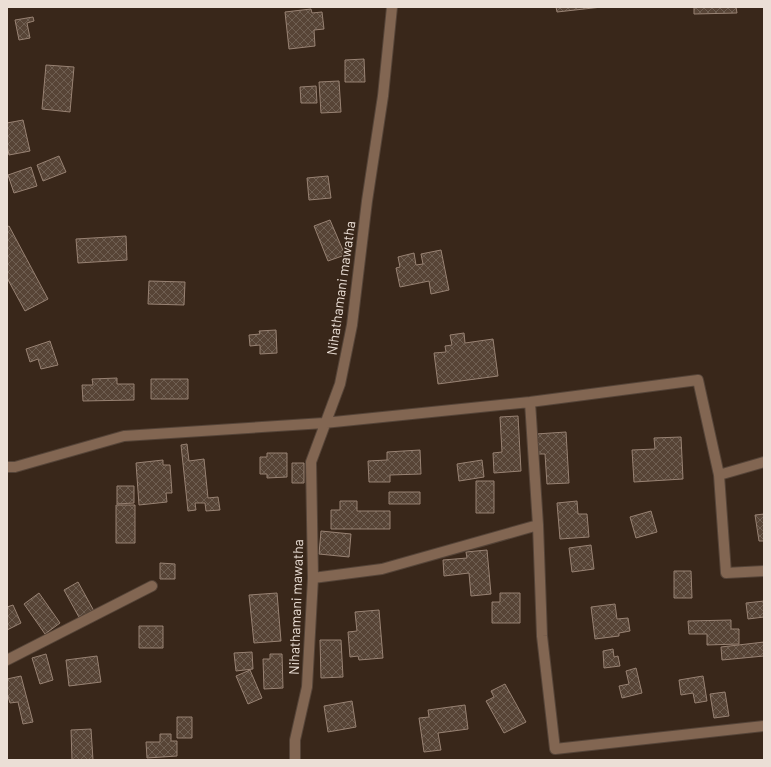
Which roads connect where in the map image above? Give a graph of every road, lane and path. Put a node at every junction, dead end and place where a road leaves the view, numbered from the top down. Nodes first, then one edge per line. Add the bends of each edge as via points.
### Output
1 (389, 7) edge
2 (392, 7) edge
3 (530, 402) junction
4 (324, 423) junction
5 (764, 462) edge
6 (7, 467) edge
7 (719, 476) junction
8 (538, 525) junction
9 (764, 571) edge
10 (313, 578) junction
11 (152, 586) dead end
12 (7, 660) edge
13 (764, 726) edge
14 (295, 760) edge

1 - 2 street
2 - 4 street, Nihathamani mawatha via 383,96 352,324 340,384
3 - 4 street
3 - 7 street via 698,380
3 - 8 street
4 - 6 street via 124,436 15,467
4 - 10 street, Nihathamani mawatha via 310,462
5 - 7 street
7 - 9 street via 726,573
8 - 10 street via 382,569
8 - 13 street via 542,636 556,749
10 - 14 street, Nihathamani mawatha via 307,687 295,740
11 - 12 street

